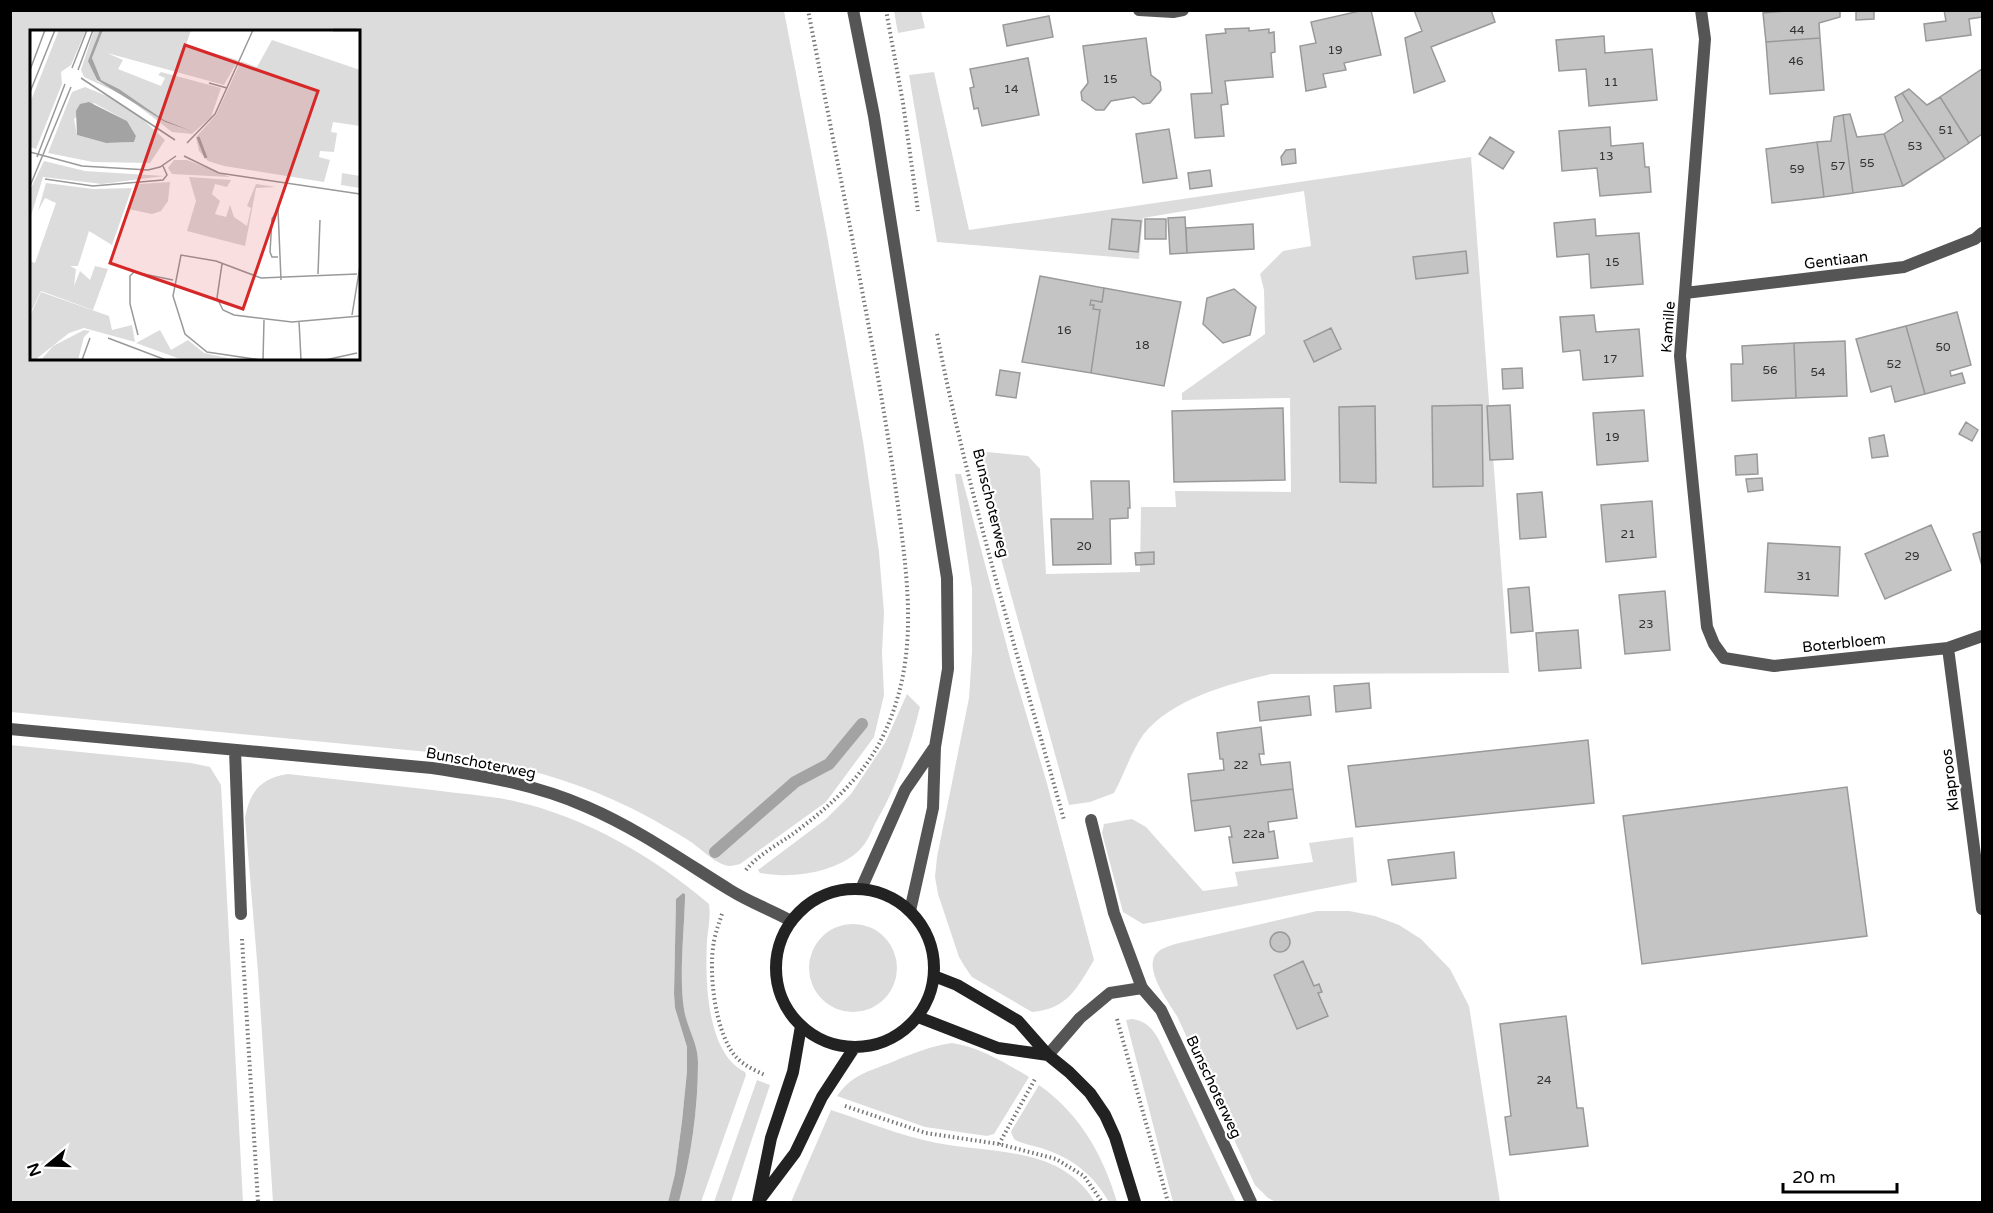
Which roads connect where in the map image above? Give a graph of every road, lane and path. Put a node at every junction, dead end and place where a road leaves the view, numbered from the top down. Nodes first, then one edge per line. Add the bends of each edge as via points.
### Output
1 (808, 10) edge
2 (853, 10) edge
3 (886, 10) edge
4 (1139, 10) edge
5 (1183, 10) edge
6 (1701, 10) edge
7 (919, 215) dead end
8 (1983, 233) edge
9 (1685, 293) junction
10 (936, 327) dead end
11 (1983, 636) edge
12 (1714, 644) joint
13 (1948, 648) junction
14 (10, 729) edge
15 (935, 747) junction
16 (235, 750) junction
17 (1091, 820) dead end
18 (1066, 831) dead end
19 (861, 889) junction
20 (733, 892) junction
21 (1983, 909) edge
22 (910, 911) junction
23 (241, 914) joint
24 (791, 921) junction
25 (934, 976) junction
26 (1142, 988) junction
27 (1110, 993) junction
28 (918, 1017) junction
29 (801, 1026) junction
30 (854, 1048) junction
31 (1048, 1055) junction
32 (789, 1086) junction
33 (822, 1097) junction
34 (999, 1144) junction
35 (758, 1202) edge
36 (258, 1203) edge
37 (1102, 1203) edge
38 (1135, 1203) edge
39 (1168, 1203) edge
40 (1251, 1203) edge

1 - 20 path via 891,450 908,587 906,666 884,735 855,778 822,812 749,866
2 - 15 street via 874,116 947,578 948,669
3 - 7 path
4 - 5 street
6 - 9 street, Kamille via 1705,39
8 - 9 street, Gentiaan via 1904,267
9 - 12 street, Kamille via 1680,356 1707,627
10 - 18 path, Bunschoterweg via 960,443
11 - 13 street, Boterbloem
12 - 13 street, Boterbloem via 1724,658 1774,666
13 - 21 street, Klaproos
14 - 16 street, Bunschoterweg
15 - 19 street via 905,790
15 - 22 street via 933,808
16 - 20 street, Bunschoterweg via 432,768 540,789 627,826
16 - 23 street
17 - 26 street, Bunschoterweg via 1114,914
19 - 22 main road via 879,892
19 - 24 main road via 835,891 810,902
20 - 24 street, Bunschoterweg
20 - 32 path via 713,943 718,1019 737,1058 752,1070
22 - 25 main road via 933,952
23 - 36 path
24 - 29 main road via 780,941 778,987 786,1008
25 - 28 main road via 926,1005
25 - 31 main road via 957,985 1018,1022
26 - 27 street
26 - 40 street, Bunschoterweg via 1161,1011
27 - 31 street via 1080,1018
27 - 39 path
28 - 30 main road via 900,1034 878,1045
28 - 31 main road via 999,1048
29 - 30 main road via 817,1038
29 - 32 main road
30 - 33 main road
31 - 34 path
31 - 38 main road via 1090,1093 1105,1116
32 - 35 main road via 771,1138
33 - 34 path via 926,1133
33 - 35 main road via 795,1153
34 - 37 path via 1039,1153 1071,1166 1084,1176

